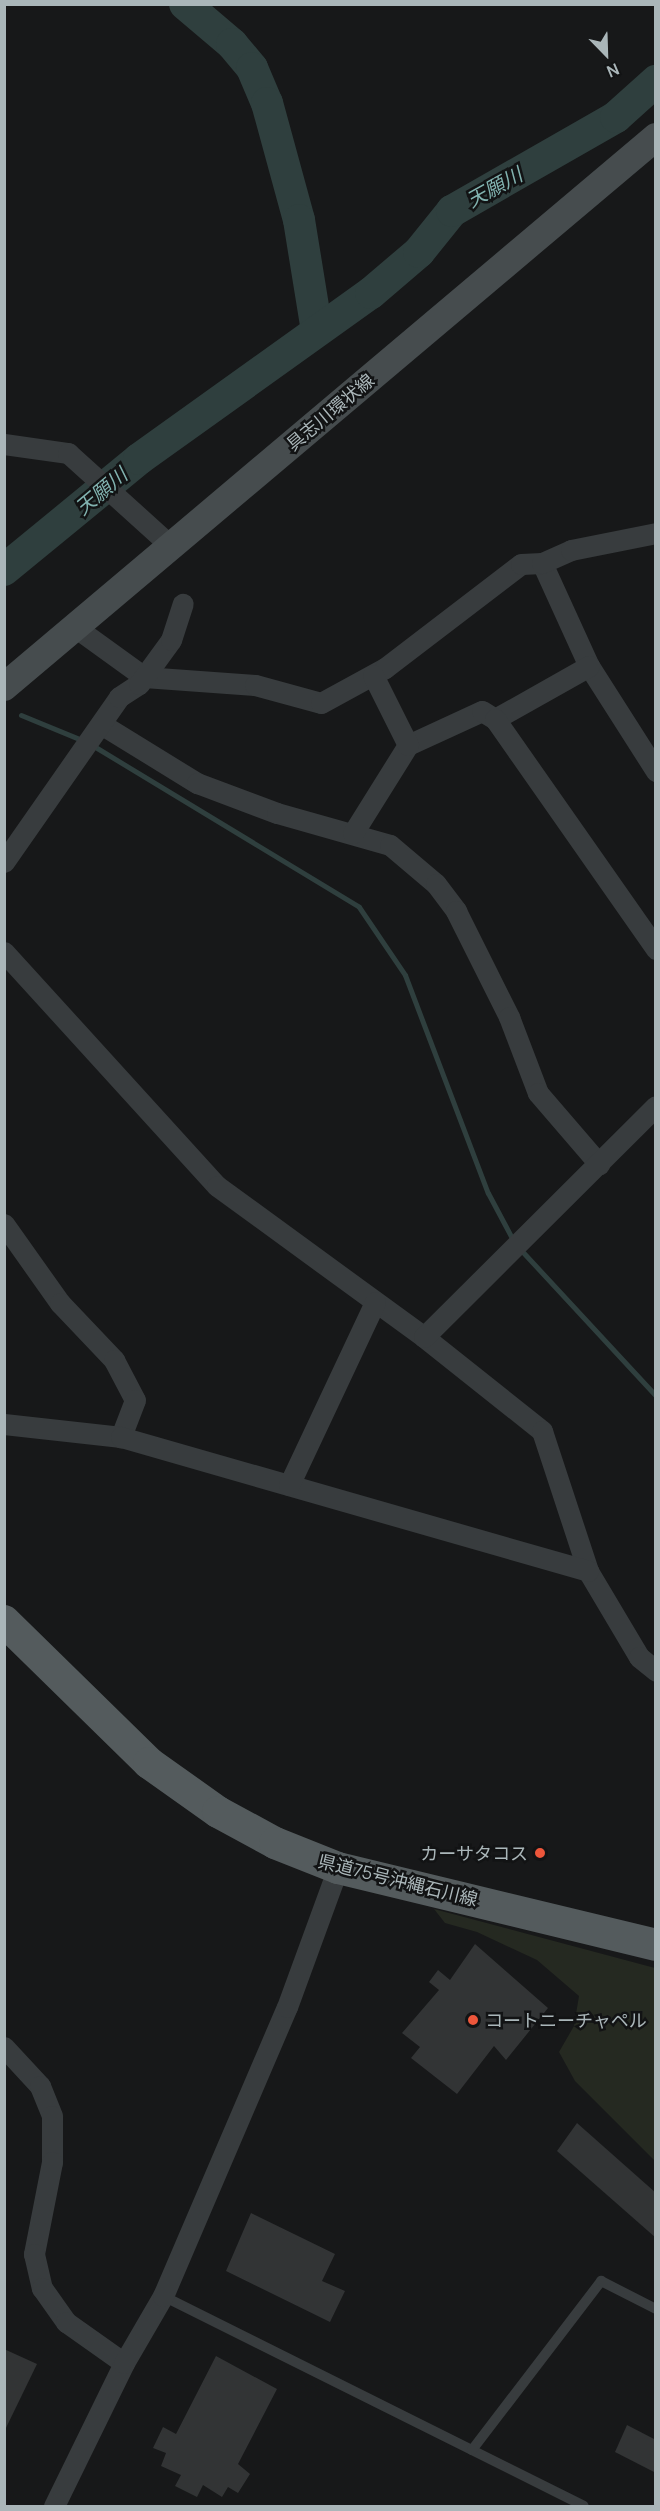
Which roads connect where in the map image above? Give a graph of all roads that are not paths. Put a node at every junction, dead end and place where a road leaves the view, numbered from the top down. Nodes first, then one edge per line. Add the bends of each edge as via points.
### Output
1 (656, 137) edge
2 (4, 444) edge
3 (656, 532) edge
4 (171, 546) junction
5 (542, 563) junction
6 (183, 604) dead end
7 (75, 627) junction
8 (589, 666) junction
9 (373, 675) junction
10 (144, 677) junction
11 (4, 687) edge
12 (495, 719) junction
13 (101, 724) junction
14 (408, 745) junction
15 (656, 771) edge
16 (353, 833) junction
17 (4, 862) edge
18 (656, 949) edge
19 (4, 952) edge
20 (656, 1106) edge
21 (599, 1164) junction
22 (4, 1224) edge
23 (375, 1302) junction
24 (424, 1337) junction
25 (4, 1424) edge
26 (121, 1437) junction
27 (289, 1485) junction
28 (588, 1571) junction
29 (4, 1621) edge
30 (656, 1671) edge
31 (338, 1868) junction
32 (656, 1945) edge
33 (4, 2047) edge
34 (163, 2295) junction
35 (656, 2309) edge
36 (124, 2363) junction
37 (472, 2450) junction
38 (54, 2506) edge
39 (584, 2506) edge

1 - 4 main road, 具志川環状線
2 - 4 street via 68,453
3 - 5 street via 571,550
4 - 7 main road, 具志川環状線
5 - 8 street
5 - 9 street via 521,564
6 - 10 street via 171,640
7 - 10 street
7 - 11 main road, 具志川環状線
8 - 12 street
8 - 15 street
9 - 10 street via 321,703 255,686
9 - 14 street
10 - 13 street via 119,697
12 - 14 street via 482,711
12 - 18 street
13 - 16 street via 197,783 277,813
13 - 17 street
14 - 16 street
16 - 21 street via 390,845 436,884 456,911 509,1017 538,1093
19 - 23 street via 217,1186
20 - 21 street
21 - 24 street
22 - 26 street via 60,1303 114,1360 135,1400
23 - 24 street
23 - 27 street
24 - 28 street via 542,1431
25 - 26 street
26 - 27 street
27 - 28 street
28 - 30 street via 639,1657
29 - 31 main road, 県道75号沖縄石川線 via 100,1717 185,1791 275,1844
31 - 32 main road, 県道75号沖縄石川線
31 - 34 street via 286,2007
33 - 36 street via 40,2086 52,2116 52,2162 34,2254 42,2288 66,2322
34 - 36 street
34 - 37 lane
35 - 37 lane via 601,2281
36 - 38 street
37 - 39 lane

